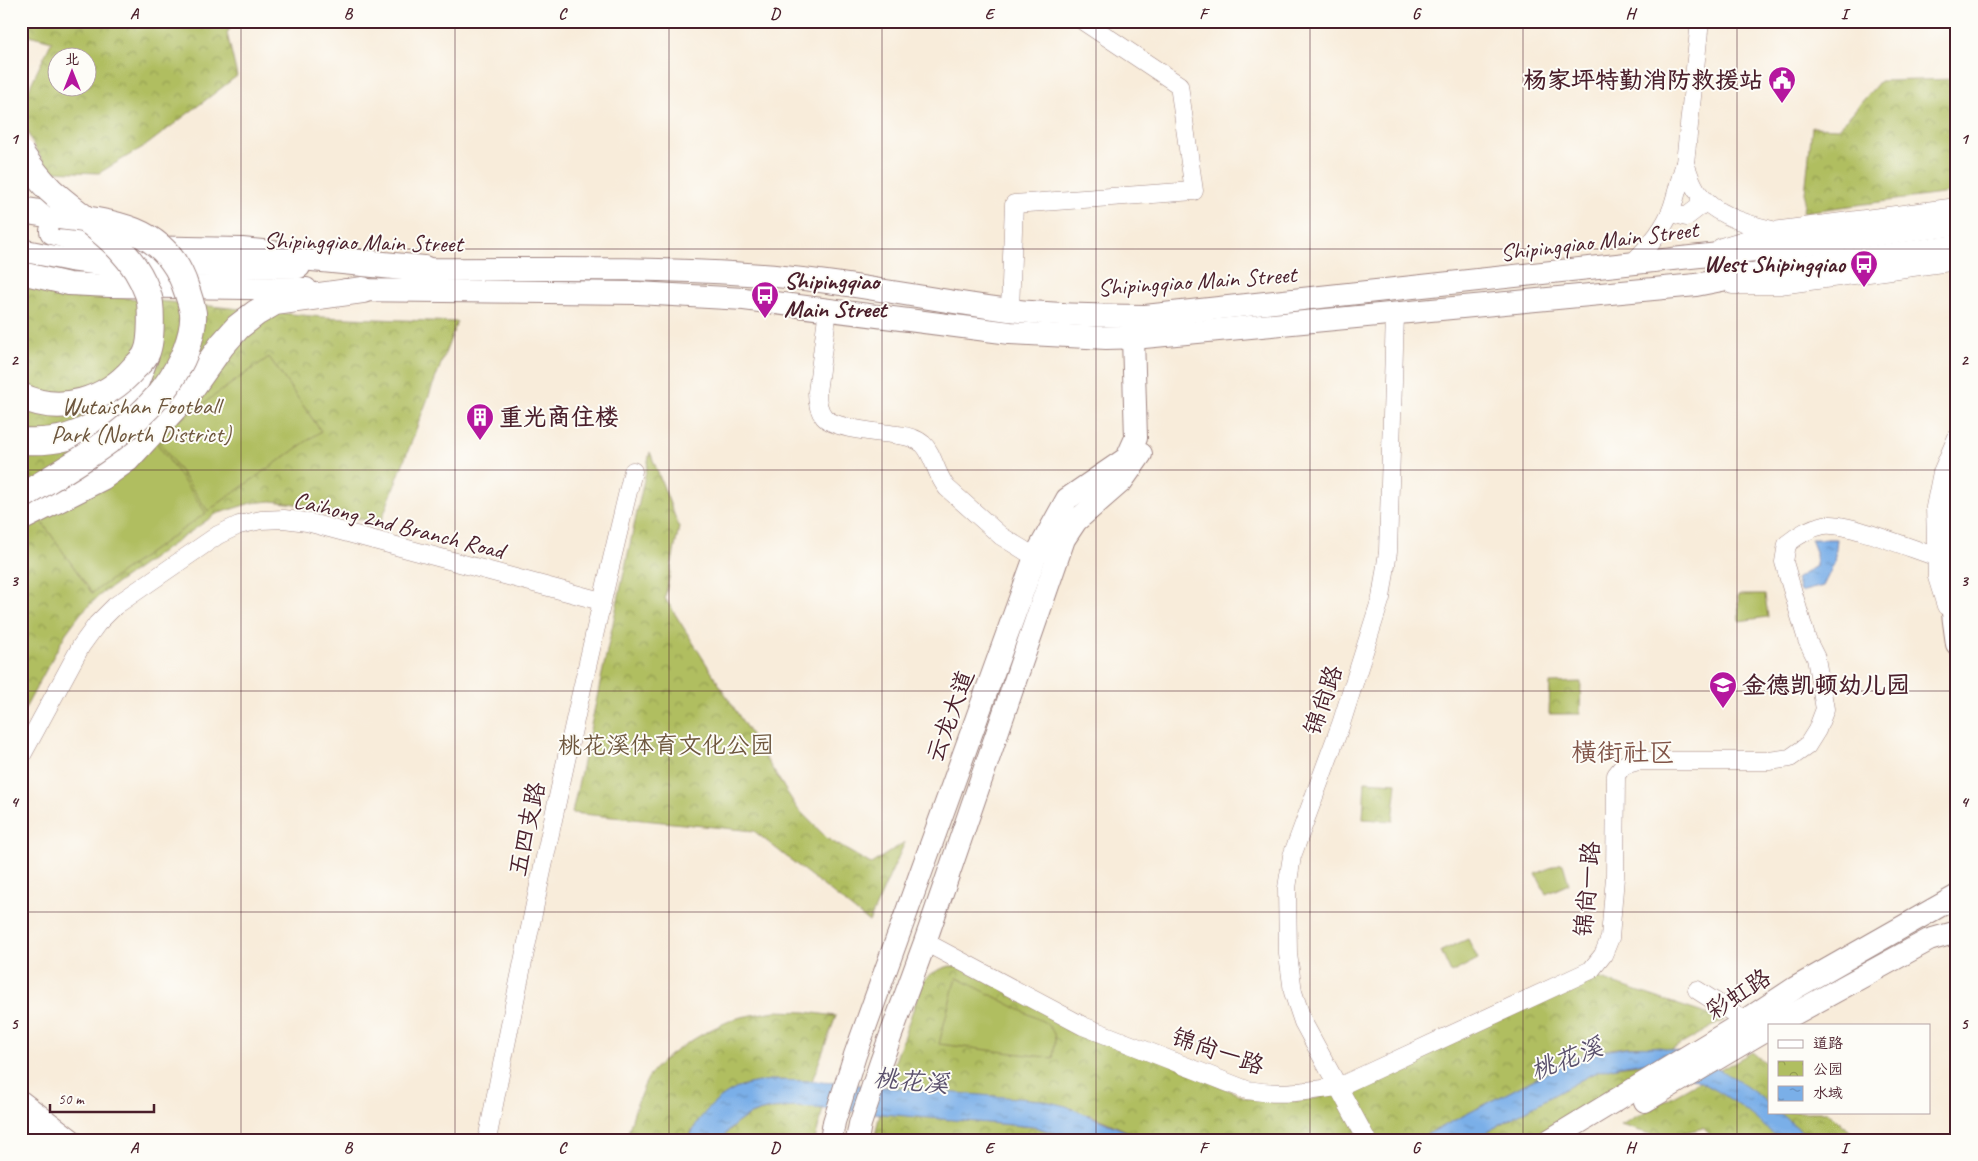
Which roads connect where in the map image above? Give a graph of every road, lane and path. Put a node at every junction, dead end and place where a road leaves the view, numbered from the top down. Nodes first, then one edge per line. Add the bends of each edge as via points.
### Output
1 (1083, 21) edge
2 (1700, 21) edge
3 (21, 154) edge
4 (1685, 163) junction
5 (1700, 196) junction
6 (1957, 207) edge
7 (1672, 209) junction
8 (21, 210) edge
9 (56, 223) junction
10 (1957, 224) edge
11 (1957, 246) edge
12 (1775, 249) junction
13 (21, 250) edge
14 (1957, 261) edge
15 (1631, 264) junction
16 (424, 269) junction
17 (21, 273) edge
18 (1696, 285) junction
19 (363, 290) junction
20 (828, 309) junction
21 (1010, 310) junction
22 (1395, 314) junction
23 (1138, 338) junction
24 (147, 353) junction
25 (21, 396) edge
26 (1957, 437) edge
27 (21, 441) edge
28 (633, 471) dead end
29 (1957, 482) edge
30 (21, 497) edge
31 (21, 518) edge
32 (1035, 557) junction
33 (1936, 557) junction
34 (601, 601) junction
35 (1957, 643) edge
36 (21, 757) edge
37 (1954, 900) edge
38 (1957, 932) edge
39 (925, 942) junction
40 (1795, 988) junction
41 (1697, 990) dead end
42 (1810, 1005) junction
43 (1756, 1027) edge
44 (1338, 1087) junction
45 (1642, 1094) junction
46 (21, 1102) edge
47 (21, 1123) edge
48 (832, 1131) edge
49 (858, 1132) edge
50 (43, 1140) edge
51 (71, 1140) edge
52 (487, 1140) edge
53 (1367, 1140) edge
54 (1550, 1140) edge
55 (1581, 1140) edge

1 - 21 street via 1179,85 1194,191 1014,204
2 - 4 street
3 - 24 highway, bridge via 50,190 109,236 128,257 148,295 151,314
4 - 5 street
4 - 7 street
5 - 7 street via 1699,207 1686,217
5 - 12 street via 1745,224
6 - 12 street
7 - 15 street via 1650,245
8 - 9 highway
9 - 16 highway via 97,245 135,250 242,251
9 - 30 highway, bridge via 108,222 135,231 157,244 172,260 189,296 193,314 190,338 182,360 152,403 97,449
10 - 12 main road, Shipingqiao Main Street
11 - 12 main road, Shipingqiao Main Street
12 - 15 main road, Shipingqiao Main Street
12 - 18 main road, Shipingqiao Main Street
13 - 16 main road, Shipingqiao Main Street via 109,265
14 - 18 street via 1780,285
15 - 21 main road, Shipingqiao Main Street via 1145,316
16 - 21 main road, Shipingqiao Main Street via 748,274
17 - 19 main road, Shipingqiao Main Street via 69,284
18 - 22 main road, Shipingqiao Main Street
19 - 20 main road, Shipingqiao Main Street via 657,294 744,298
19 - 31 highway via 275,302 256,313 222,345 188,393 127,459 102,476
20 - 23 main road, Shipingqiao Main Street via 1010,333
20 - 32 street via 817,392 818,406 824,417 835,425 902,436 923,444 946,488 1001,536
22 - 23 main road, Shipingqiao Main Street
22 - 44 street, 锦尚路 via 1388,552 1381,598 1341,724 1292,856 1287,888 1288,954 1293,992 1303,1022
23 - 32 main road, 云龙大道 via 1136,438 1127,458 1067,499
23 - 39 main road, 云龙大道 via 1145,436 1142,452 1122,481 1076,522 1064,539
24 - 25 highway, bridge via 111,390 88,400 60,406 34,402
24 - 27 highway, bridge via 130,395 93,427 72,437
26 - 33 street via 1942,472 1935,507
28 - 34 street, 五四支路
29 - 35 main road via 1951,508 1948,567
32 - 48 main road, 云龙大道 via 855,1055
33 - 35 street via 1937,577
33 - 44 street, 锦尚一路 via 1849,528 1825,525 1800,532 1787,544 1784,562 1807,640 1816,658 1824,709 1807,746 1790,758 1638,761 1624,765 1616,775 1615,877 1610,938 1603,955 1591,970
34 - 36 street, Caihong 2nd Branch Road via 307,522 261,520 239,525 218,535 115,606 97,624 81,646
34 - 52 street, 五四支路 via 525,945
37 - 40 main road, 彩虹路
38 - 42 main road, 彩虹路 via 1929,940
39 - 44 street, 锦尚一路 via 1083,1026 1248,1090 1294,1094
39 - 49 main road, 云龙大道
40 - 42 main road via 1798,1002
40 - 43 main road, 彩虹路
41 - 43 street
42 - 43 main road, 彩虹路
43 - 45 main road, 彩虹路
44 - 53 street, 锦尚路
45 - 54 main road, 彩虹路
45 - 55 main road, 彩虹路
46 - 51 main road
47 - 50 main road

